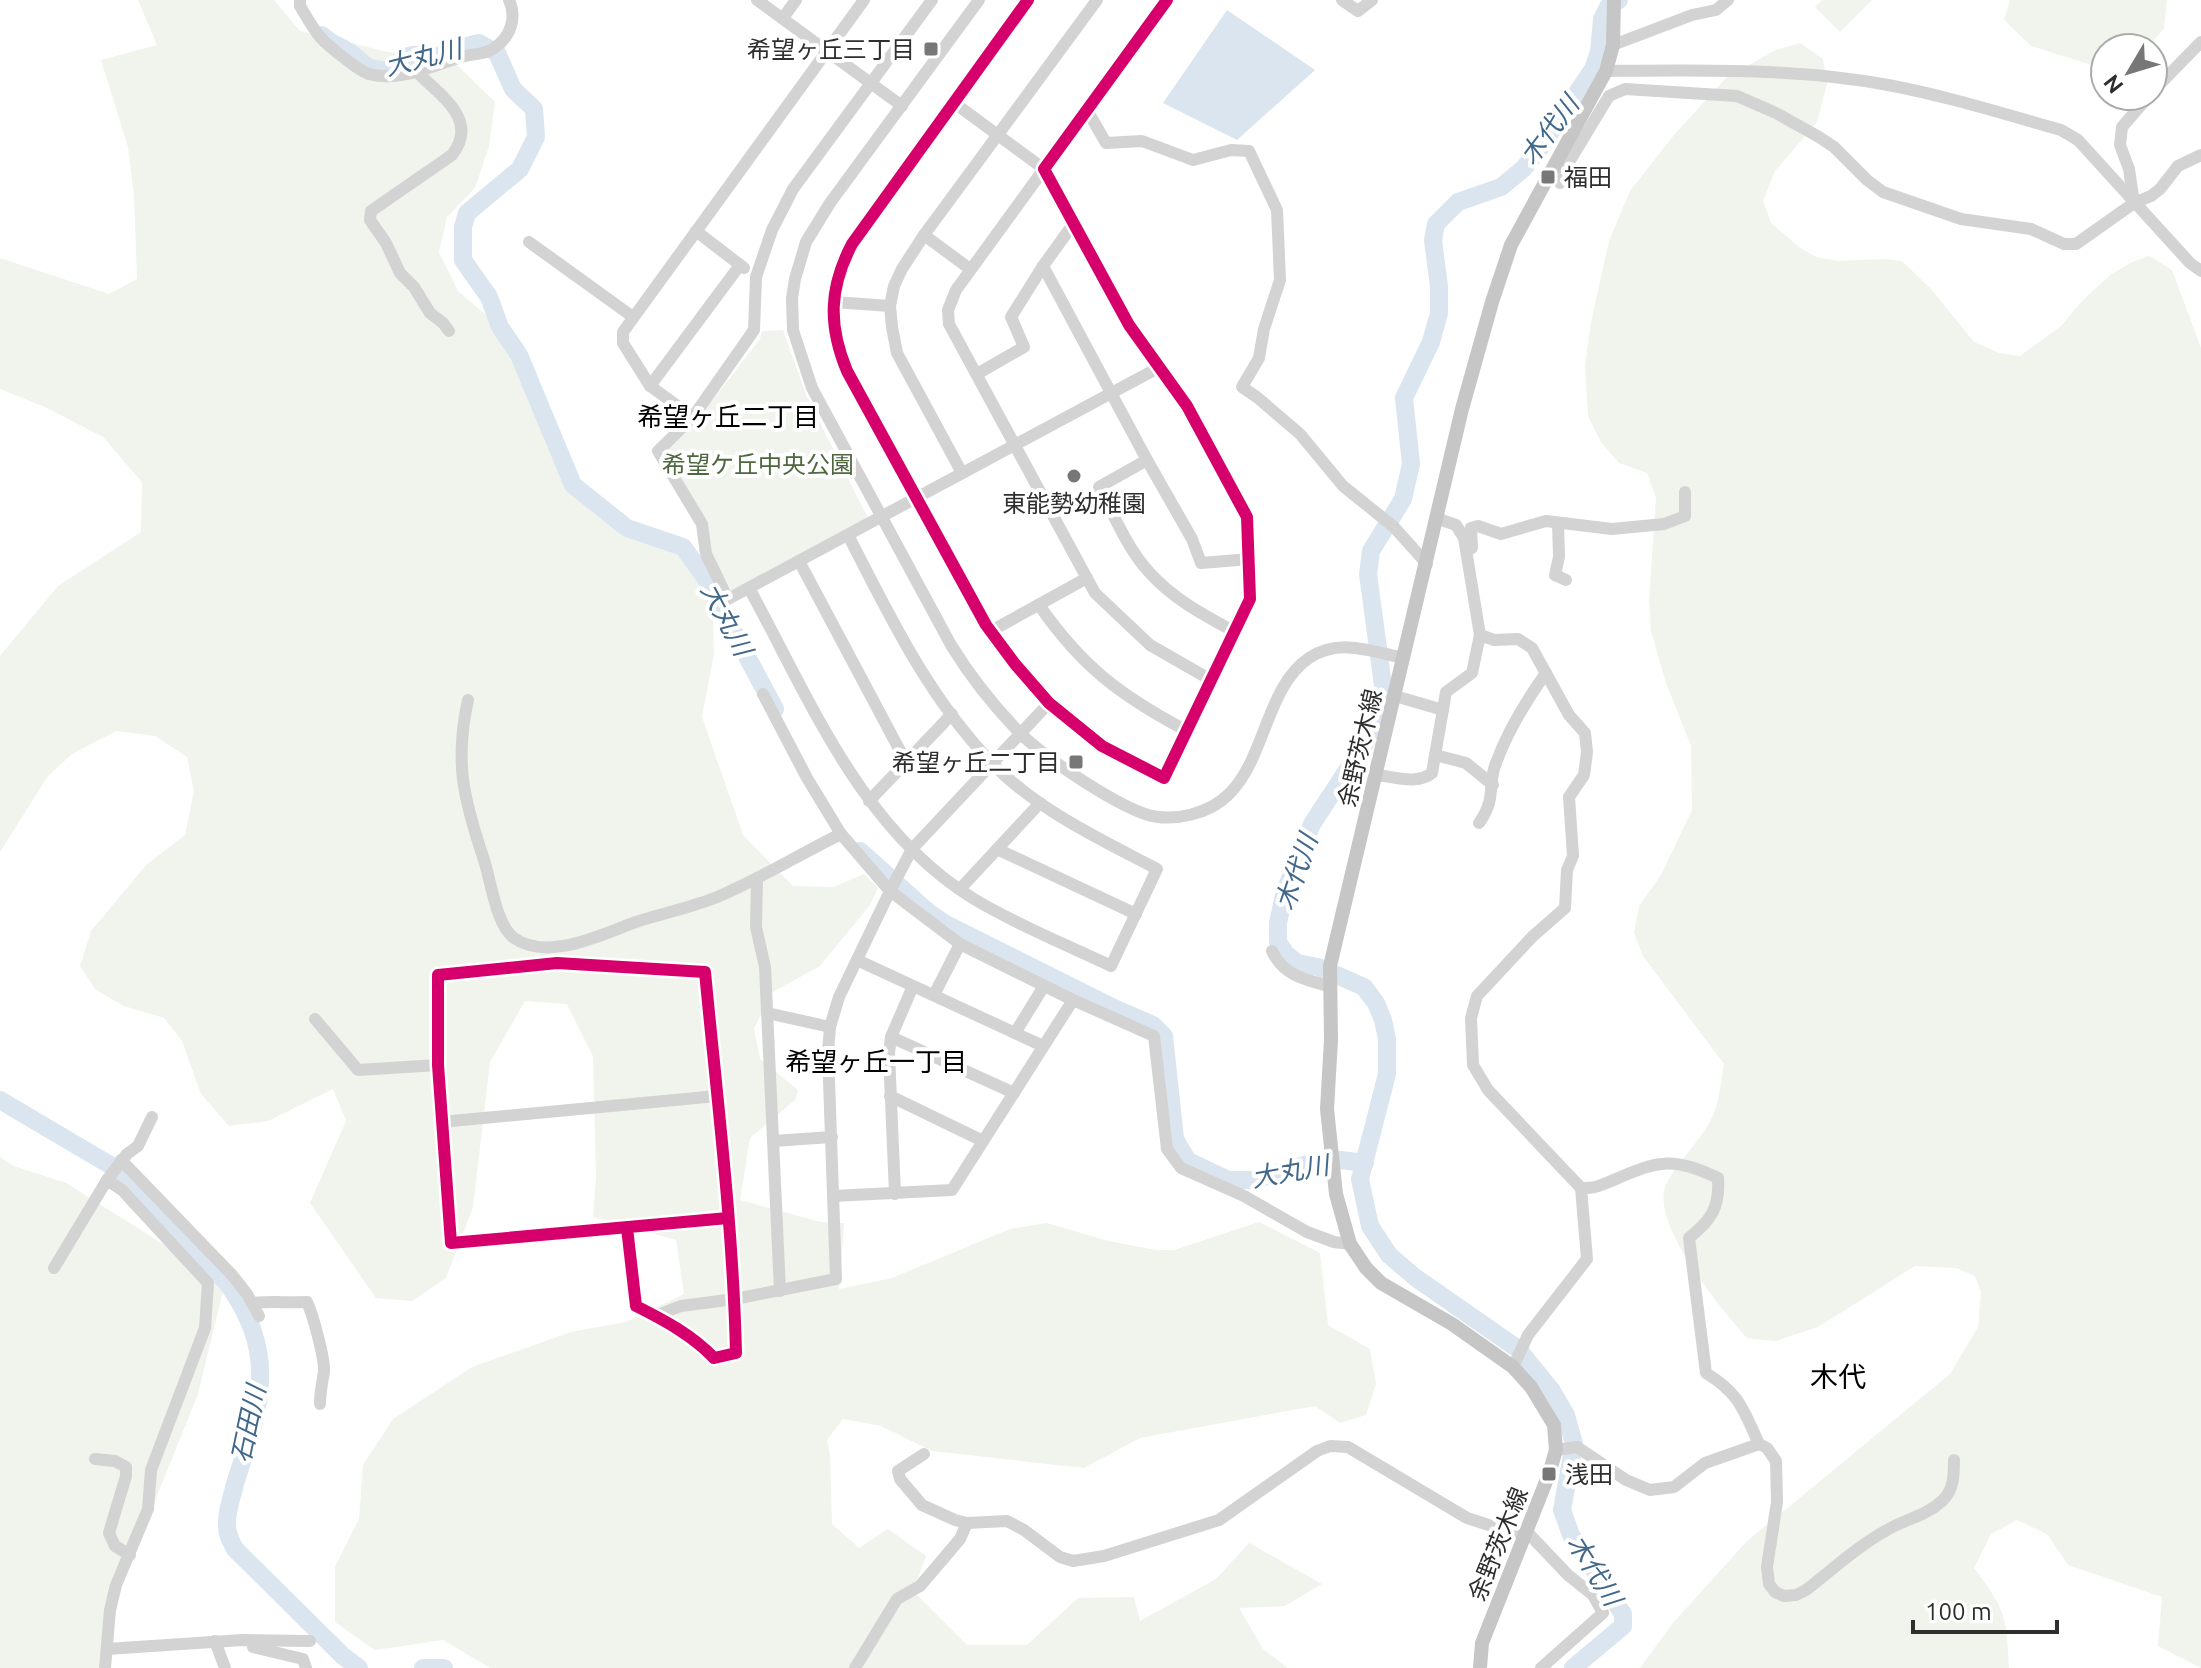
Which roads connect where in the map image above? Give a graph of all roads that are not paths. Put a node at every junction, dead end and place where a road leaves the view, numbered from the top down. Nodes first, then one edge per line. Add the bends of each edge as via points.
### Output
1 (300, 0) edge
2 (509, 0) edge
3 (757, 0) edge
4 (796, 0) edge
5 (864, 0) edge
6 (932, 0) edge
7 (979, 0) edge
8 (1028, 0) edge
9 (1097, 0) edge
10 (1167, 0) edge
11 (1342, 0) edge
12 (1372, 0) edge
13 (1728, 0) edge
14 (1614, 5) edge
15 (783, 18) junction
16 (2201, 42) edge
17 (1613, 45) junction
18 (827, 51) junction
19 (416, 71) junction
20 (1606, 71) junction
21 (2169, 75) edge
22 (870, 83) junction
23 (953, 102) junction
24 (902, 106) junction
25 (1087, 110) junction
26 (2135, 112) edge
27 (999, 136) junction
28 (2201, 155) edge
29 (1044, 169) junction
30 (1560, 183) dead end
31 (2134, 203) junction
32 (1074, 223) junction
33 (696, 231) junction
34 (924, 235) junction
35 (529, 242) dead end
36 (740, 265) junction
37 (1043, 266) junction
38 (970, 269) junction
39 (2201, 271) edge
40 (756, 277) junction
41 (834, 302) junction
42 (890, 306) junction
43 (633, 317) junction
44 (449, 331) dead end
45 (1158, 368) junction
46 (977, 374) junction
47 (650, 386) junction
48 (1111, 394) junction
49 (693, 417) junction
50 (1014, 446) junction
51 (1147, 460) junction
52 (962, 473) junction
53 (1685, 492) dead end
54 (917, 498) junction
55 (881, 517) junction
56 (1436, 518) junction
57 (1558, 523) junction
58 (848, 535) junction
59 (1250, 559) junction
60 (799, 561) junction
61 (1427, 564) junction
62 (1470, 566) junction
63 (1087, 578) junction
64 (1566, 580) dead end
65 (749, 588) junction
66 (1039, 605) junction
67 (991, 631) junction
68 (1235, 632) junction
69 (1480, 635) junction
70 (1400, 657) junction
71 (1546, 673) junction
72 (1211, 680) junction
73 (763, 694) dead end
74 (1395, 696) junction
75 (468, 700) dead end
76 (1049, 703) junction
77 (1443, 710) junction
78 (952, 714) junction
79 (1187, 731) junction
80 (1020, 733) junction
81 (1435, 755) junction
82 (906, 762) junction
83 (992, 764) junction
84 (1377, 775) junction
85 (1493, 785) junction
86 (869, 801) junction
87 (1040, 803) junction
88 (1479, 823) dead end
89 (841, 834) junction
90 (912, 849) junction
91 (997, 849) junction
92 (757, 878) junction
93 (892, 885) junction
94 (960, 889) junction
95 (1136, 914) junction
96 (960, 944) junction
97 (1272, 951) dead end
98 (857, 960) junction
99 (1330, 977) junction
100 (913, 986) junction
101 (1044, 986) junction
102 (934, 995) junction
103 (1073, 1000) junction
104 (767, 1013) junction
105 (315, 1019) dead end
106 (830, 1027) junction
107 (1015, 1033) junction
108 (891, 1037) junction
109 (1043, 1046) junction
110 (438, 1065) junction
111 (1014, 1093) junction
112 (717, 1096) junction
113 (890, 1096) junction
114 (152, 1117) dead end
115 (441, 1122) junction
116 (832, 1137) junction
117 (773, 1141) junction
118 (983, 1141) junction
119 (121, 1160) junction
120 (107, 1180) junction
121 (1581, 1188) junction
122 (895, 1194) junction
123 (833, 1196) junction
124 (728, 1218) junction
125 (627, 1228) junction
126 (1350, 1244) junction
127 (54, 1268) dead end
128 (780, 1291) junction
129 (735, 1299) junction
130 (253, 1303) junction
131 (259, 1316) dead end
132 (655, 1316) junction
133 (1513, 1367) junction
134 (320, 1404) dead end
135 (1759, 1444) junction
136 (1556, 1450) junction
137 (924, 1454) dead end
138 (95, 1459) dead end
139 (1954, 1460) dead end
140 (967, 1523) junction
141 (1527, 1535) junction
142 (130, 1555) junction
143 (242, 1640) junction
144 (215, 1641) junction
145 (310, 1641) dead end
146 (107, 1649) junction
147 (105, 1668) edge
148 (225, 1668) edge
149 (306, 1668) edge
150 (855, 1668) edge
151 (1480, 1668) edge
152 (1541, 1668) edge

1 - 19 street via 320,40 354,68 380,75
2 - 19 street via 514,16 508,34 494,49
3 - 15 street
4 - 15 street
5 - 18 street
6 - 22 street
7 - 24 street
8 - 23 street
9 - 27 street
10 - 25 street
11 - 12 street via 1358,11
13 - 17 street via 1716,10
14 - 17 main road, 余野茨木線
15 - 18 street
16 - 21 street
17 - 20 main road, 余野茨木線
18 - 22 street
18 - 33 street
19 - 44 street via 456,112 459,145 371,211 370,220 400,273
20 - 31 street via 1782,73 1888,85 1975,106 2061,130 2078,140
20 - 56 main road, 余野茨木線 via 1504,263
22 - 24 street
22 - 40 street via 793,189
23 - 27 street
23 - 41 street via 852,244 841,265
24 - 55 street via 806,242 792,298 793,330 806,373
25 - 29 street
25 - 61 street via 1106,143 1142,141 1193,160 1249,151 1277,210 1280,280 1259,358 1242,387 1300,434 1343,486 1394,527
26 - 31 street via 2122,127 2120,145
27 - 29 street
27 - 34 street
28 - 31 street via 2178,166 2160,189
29 - 32 street
29 - 38 street
30 - 31 street via 1609,96 1625,89 1737,96 1819,137 1883,192 1961,219 2031,229 2064,244 2076,244
31 - 39 street
32 - 37 street
32 - 45 street
33 - 36 street
33 - 43 street
34 - 38 street
34 - 42 street via 902,269
35 - 43 street
36 - 40 street
36 - 47 street
37 - 46 street via 1011,317 1024,347
37 - 48 street
38 - 46 street via 951,302 949,324
40 - 49 street via 754,330
41 - 42 street
41 - 54 street via 837,347 847,371
42 - 52 street via 897,353
43 - 47 street via 623,343
45 - 48 street
45 - 59 street via 1187,406 1247,517
46 - 50 street
47 - 49 street
48 - 50 street
48 - 51 street
49 - 65 street via 658,451 702,524 706,554 728,599
50 - 52 street
50 - 63 street
51 - 59 street via 1201,563
51 - 68 street via 1099,487 1148,572 1186,604
52 - 54 street
53 - 57 street via 1685,516 1664,524 1612,529
54 - 55 street
54 - 67 street
55 - 58 street
55 - 80 street via 956,654
56 - 61 main road, 余野茨木線
56 - 62 street via 1456,525
57 - 62 street via 1546,521 1501,534 1474,526
57 - 64 street via 1555,575
58 - 60 street
58 - 78 street via 924,678
59 - 68 street via 1250,599
60 - 65 street
60 - 82 street
61 - 70 main road, 余野茨木線
62 - 69 street
63 - 66 street
63 - 72 street via 1095,593 1150,645
65 - 86 street
66 - 67 street
66 - 79 street via 1087,665
67 - 76 street
68 - 72 street
69 - 71 street via 1518,639 1532,648
69 - 77 street via 1472,673 1446,692
70 - 74 main road, 余野茨木線
70 - 80 street via 1347,645 1311,657 1283,691 1242,777 1215,805 1191,815 1146,814 1097,789
71 - 85 street via 1508,736 1494,767
71 - 121 street via 1585,733 1587,752 1584,775 1569,797 1573,856 1565,908 1477,996 1471,1018 1473,1065 1488,1090
72 - 79 street
73 - 89 street
74 - 77 street
74 - 84 main road, 余野茨木線
75 - 92 street via 461,733 464,794 501,923 513,937 531,945 575,945 680,911
76 - 79 street via 1102,746 1164,778
76 - 80 street
77 - 81 street
78 - 82 street
78 - 83 street
80 - 83 street
81 - 84 street via 1426,778
81 - 85 street via 1466,763
82 - 86 street
83 - 87 street
83 - 90 street
84 - 99 main road, 余野茨木線
85 - 88 street via 1489,809
86 - 90 street
87 - 91 street
87 - 95 street via 1157,869
89 - 92 street
89 - 93 street
90 - 93 street
90 - 94 street
91 - 94 street
91 - 95 street
92 - 104 street via 756,927
93 - 96 street
93 - 98 street
94 - 95 street via 1111,966
96 - 101 street
96 - 102 street
97 - 99 street via 1290,972
98 - 100 street
98 - 106 street
99 - 126 main road, 余野茨木線 via 1327,1109 1342,1223
100 - 102 street
100 - 108 street
101 - 103 street
101 - 107 street
102 - 107 street
103 - 109 street
103 - 126 street via 1154,1036 1167,1149 1181,1168 1307,1232
104 - 106 street
104 - 117 street
105 - 110 street via 358,1070
106 - 116 street
107 - 109 street
108 - 111 street
108 - 113 street
109 - 111 street
110 - 112 street via 438,975 557,963 705,972
110 - 115 street
111 - 118 street
112 - 115 street
112 - 124 street
113 - 118 street
113 - 122 street
114 - 119 street via 138,1146
115 - 125 street via 451,1243
116 - 117 street
116 - 123 street
117 - 128 street
118 - 122 street via 952,1190
119 - 120 street
119 - 130 street
120 - 127 street
120 - 142 street via 208,1283 205,1328 151,1470 148,1509
121 - 133 street via 1587,1259 1528,1335
121 - 135 street via 1594,1189 1664,1162 1696,1167 1718,1178 1719,1196 1709,1221 1689,1238 1699,1329 1706,1373 1740,1400
122 - 123 street
123 - 128 street via 836,1279
124 - 125 street
124 - 129 street
125 - 132 street via 636,1306
126 - 133 main road, 余野茨木線 via 1381,1283
128 - 129 street
129 - 132 street via 681,1306
129 - 132 street via 736,1353 714,1358 692,1337
130 - 131 street
130 - 134 street via 307,1302 324,1371
133 - 136 main road, 余野茨木線 via 1554,1425
135 - 136 street via 1705,1463 1674,1487 1650,1490 1577,1447
135 - 139 street via 1776,1461 1777,1502 1767,1567 1769,1584 1784,1596 1806,1590 1864,1544 1942,1501 1954,1478
136 - 141 main road, 余野茨木線
137 - 140 street via 903,1465 900,1479 922,1505
138 - 142 street via 126,1467 109,1533 115,1546
140 - 141 street via 1007,1521 1073,1561 1104,1556 1219,1520 1330,1446 1348,1447 1467,1518
140 - 150 street via 920,1586 897,1599
141 - 151 main road, 余野茨木線 via 1482,1643
141 - 152 street via 1593,1595 1603,1613
142 - 146 street via 116,1585
143 - 144 street
143 - 145 street
143 - 149 street via 246,1646 303,1659
144 - 146 street
144 - 148 street
146 - 147 street

